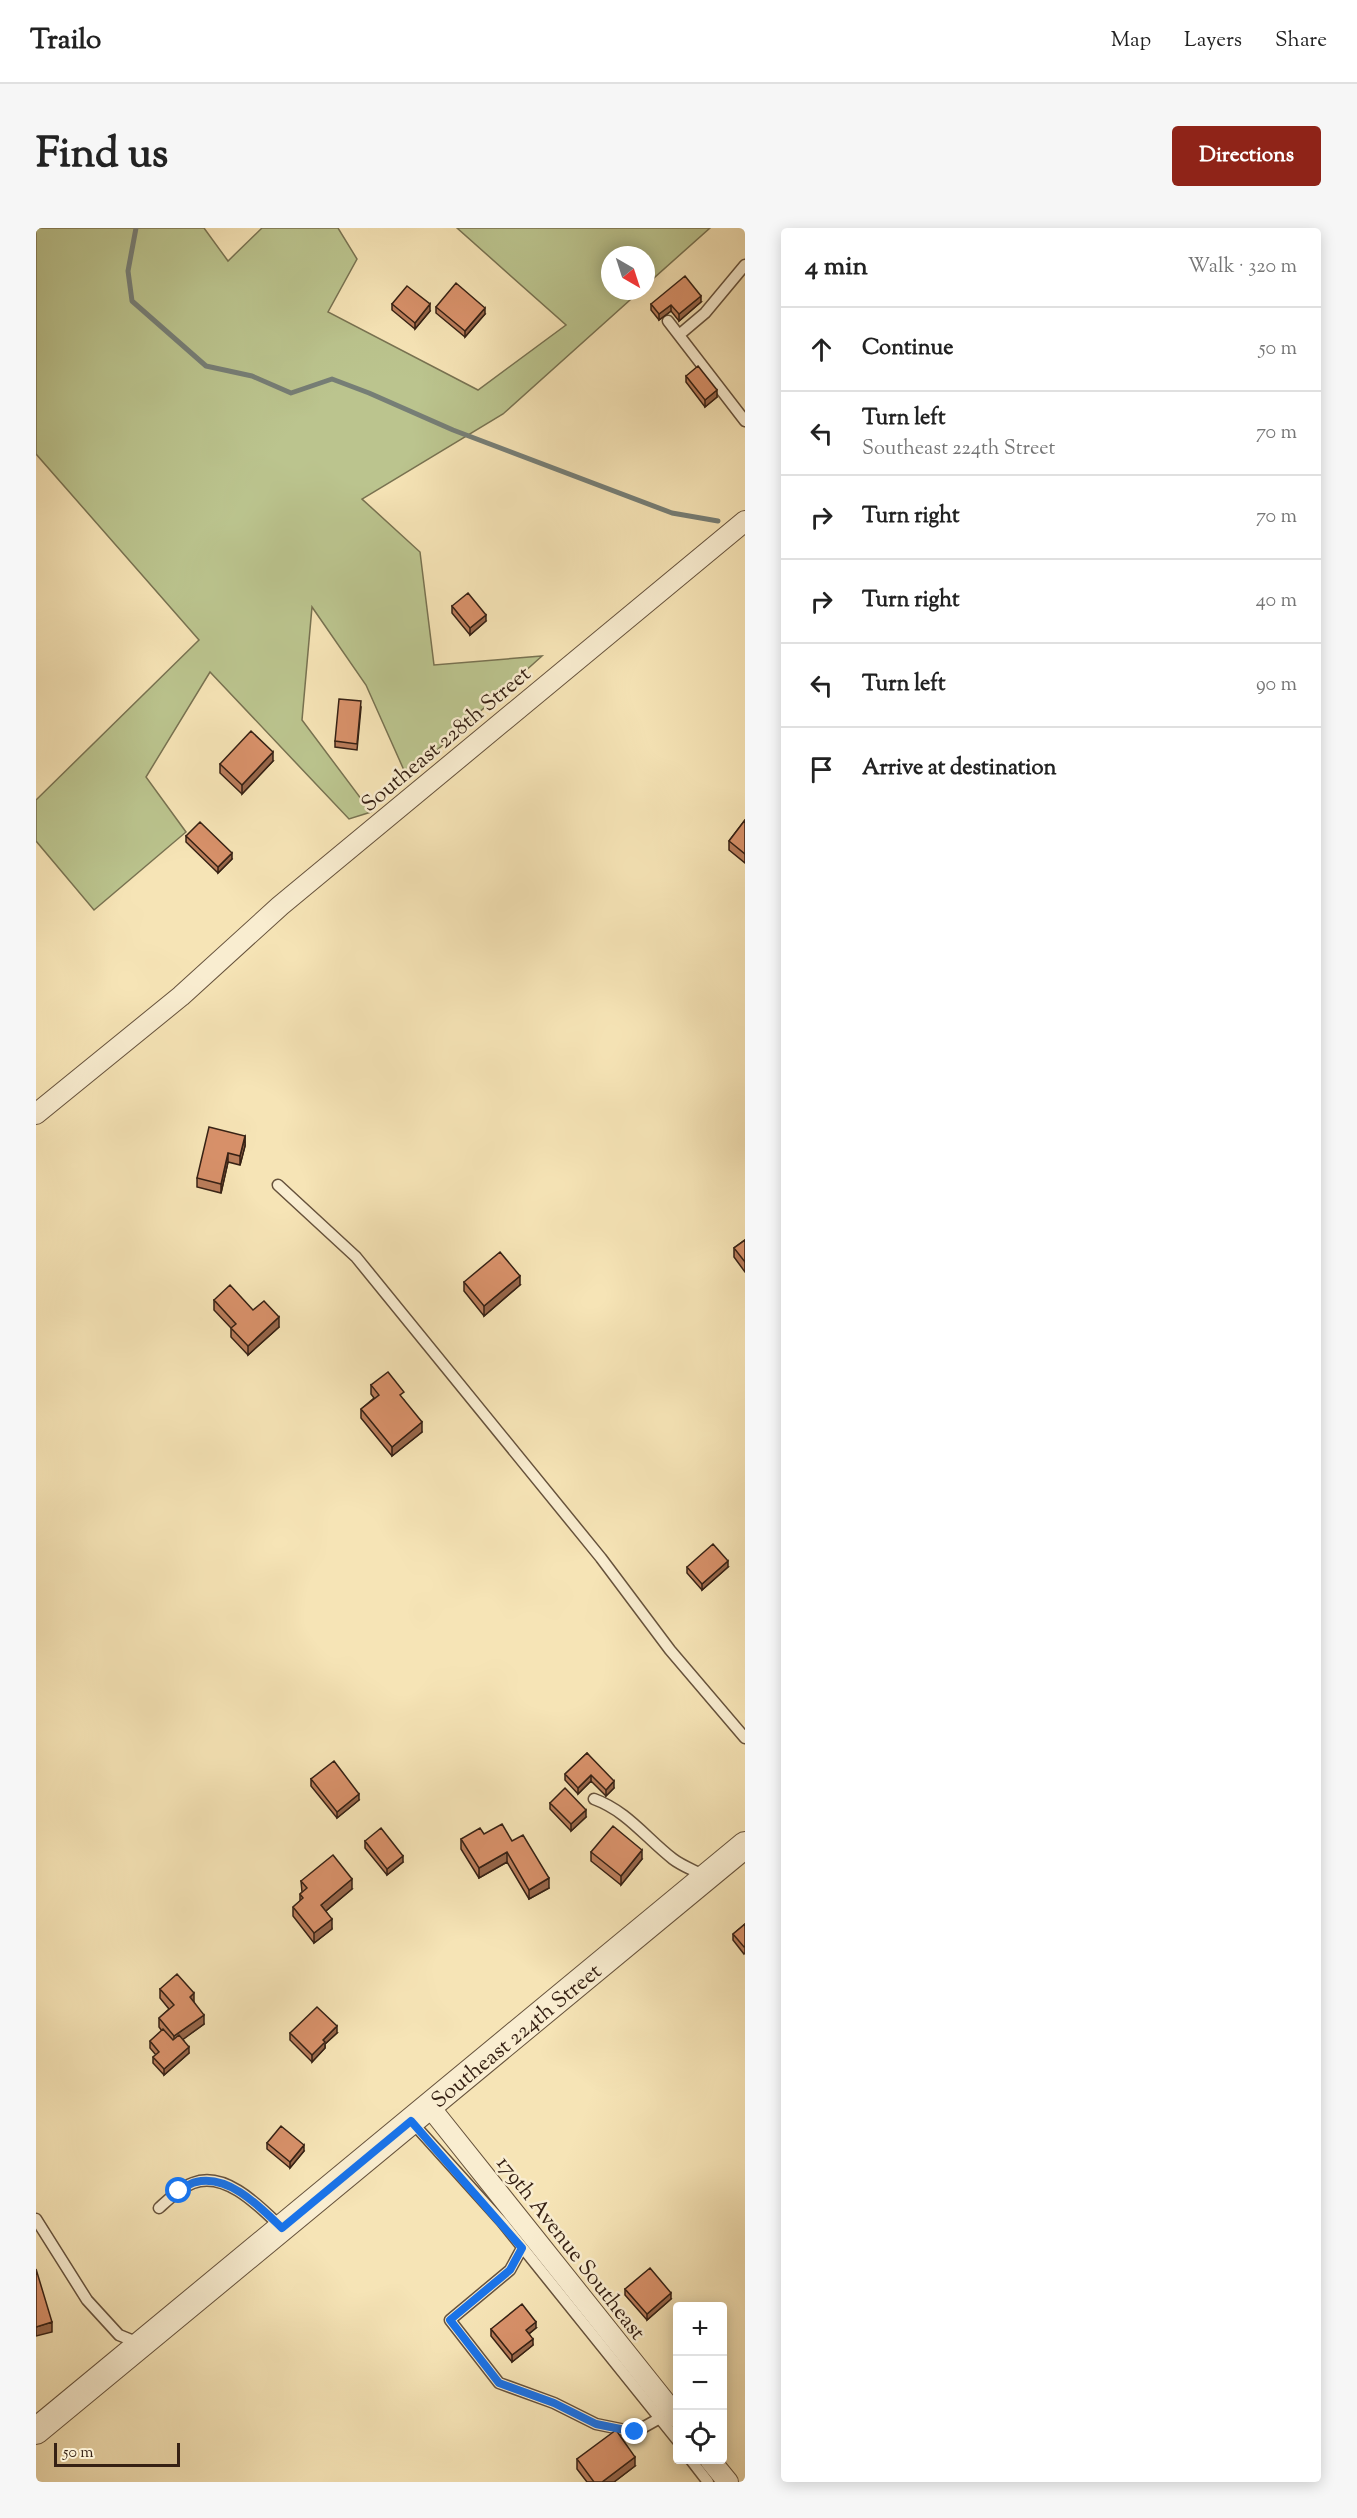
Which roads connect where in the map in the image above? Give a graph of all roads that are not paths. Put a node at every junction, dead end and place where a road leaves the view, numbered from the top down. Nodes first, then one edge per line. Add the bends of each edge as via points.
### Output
1 (745, 265) edge
2 (668, 321) dead end
3 (679, 335) junction
4 (745, 421) edge
5 (745, 521) edge
6 (36, 1114) edge
7 (278, 1185) dead end
8 (745, 1738) edge
9 (594, 1798) dead end
10 (745, 1845) edge
11 (707, 1877) junction
12 (420, 2113) junction
13 (159, 2208) dead end
14 (36, 2219) edge
15 (282, 2228) junction
16 (522, 2248) junction
17 (141, 2344) junction
18 (669, 2418) edge
19 (36, 2431) edge
20 (694, 2464) edge
21 (713, 2464) edge
22 (708, 2482) edge
23 (728, 2482) edge

1 - 3 lane via 705,313
2 - 3 lane
3 - 4 lane
5 - 6 street, Southeast 228th Street via 280,906 181,996
7 - 8 lane via 356,1257
9 - 11 lane via 632,1821 674,1860
10 - 11 street, Southeast 224th Street
11 - 12 street, Southeast 224th Street
12 - 15 street, Southeast 224th Street
12 - 16 lane
12 - 18 street, 179th Avenue Southeast
13 - 15 lane via 195,2182 214,2181 252,2201
14 - 17 lane via 87,2300 119,2335
15 - 17 street, Southeast 224th Street
16 - 18 lane
16 - 18 lane via 510,2270 450,2320 499,2383 596,2424 635,2432
17 - 19 street, Southeast 224th Street
20 - 22 lane
21 - 23 street

